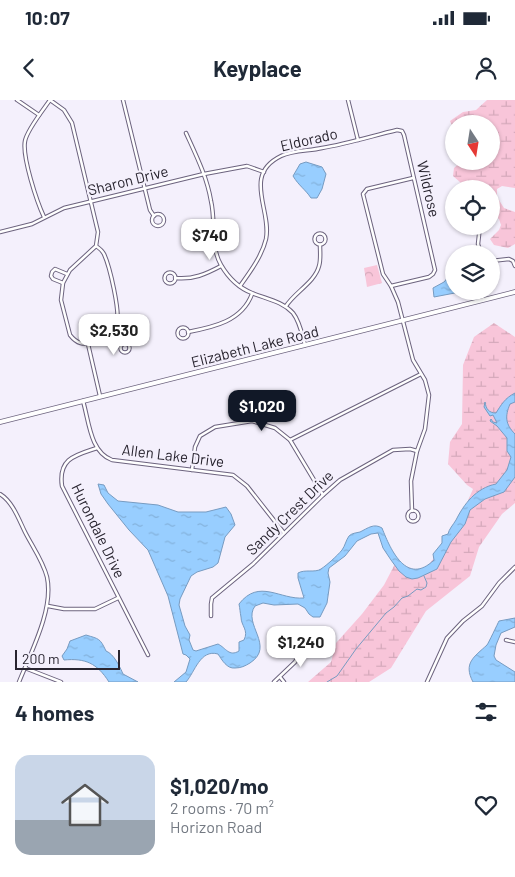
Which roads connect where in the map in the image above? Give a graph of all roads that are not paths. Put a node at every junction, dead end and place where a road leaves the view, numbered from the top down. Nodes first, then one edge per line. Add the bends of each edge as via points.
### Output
1 (17, 100) edge
2 (50, 100) edge
3 (122, 100) edge
4 (348, 100) edge
5 (39, 115) junction
6 (396, 130) joint
7 (186, 133) dead end
8 (358, 140) junction
9 (264, 172) junction
10 (204, 174) junction
11 (414, 178) junction
12 (145, 189) junction
13 (91, 202) junction
14 (154, 216) junction
15 (44, 217) junction
16 (0, 232) edge
17 (320, 245) junction
18 (96, 246) junction
19 (500, 260) edge
20 (222, 265) junction
21 (515, 266) edge
22 (67, 274) junction
23 (176, 278) junction
24 (63, 283) junction
25 (240, 286) junction
26 (392, 286) junction
27 (515, 292) edge
28 (252, 294) junction
29 (286, 306) junction
30 (403, 320) junction
31 (188, 332) junction
32 (111, 334) junction
33 (88, 344) junction
34 (122, 345) dead end
35 (305, 345) junction
36 (421, 374) junction
37 (101, 397) junction
38 (84, 402) junction
39 (0, 422) edge
40 (290, 440) junction
41 (97, 448) junction
42 (417, 451) junction
43 (192, 470) junction
44 (5, 493) dead end
45 (2, 495) edge
46 (323, 495) junction
47 (412, 511) junction
48 (284, 533) junction
49 (515, 567) edge
50 (118, 598) junction
51 (48, 606) junction
52 (211, 616) dead end
53 (309, 638) dead end
54 (506, 640) dead end
55 (515, 642) edge
56 (148, 655) dead end
57 (24, 668) junction
58 (280, 677) junction
59 (19, 682) edge
60 (60, 682) edge
61 (274, 682) edge
62 (284, 682) edge
63 (427, 682) edge

1 - 5 street
2 - 5 street
2 - 13 street via 64,110 72,123
3 - 12 street
4 - 8 street
5 - 15 street via 25,142 31,177
6 - 8 street, Eldorado
6 - 11 street, Wildrose via 403,130
7 - 10 street
8 - 9 street, Eldorado via 283,155
9 - 10 street, Sharon Drive via 246,166
9 - 25 street via 260,187 267,224 266,239
10 - 12 street, Sharon Drive
10 - 20 street via 212,203 215,244
11 - 26 street, Wildrose via 434,275
11 - 26 street via 364,192 383,274
12 - 13 street, Sharon Drive
12 - 14 street
13 - 15 street, Sharon Drive
13 - 18 street via 98,232
14 - 14 street via 154,225 162,225 162,216
15 - 16 street, Sharon Drive via 32,224
17 - 17 street via 326,240 321,234 314,240
17 - 29 street via 320,265 316,273
18 - 22 street
18 - 32 street via 105,256 117,308 117,323
19 - 21 street via 510,259
20 - 23 street via 201,276
20 - 25 street
22 - 24 street
22 - 24 street via 55,269 52,272 54,279
23 - 23 street via 170,272 164,279 171,284
24 - 33 street via 61,300 70,335 79,343
25 - 28 street
26 - 30 street
27 - 30 street, Elizabeth Lake Road
28 - 29 street
28 - 31 street via 247,306 233,318
29 - 35 street via 299,322
30 - 35 street, Elizabeth Lake Road
30 - 36 street via 413,360
31 - 31 street via 182,327 177,334 185,338
32 - 33 street
32 - 34 street
33 - 37 street
35 - 37 street, Elizabeth Lake Road
36 - 40 street
36 - 42 street via 429,395 425,429
37 - 38 street, Elizabeth Lake Road
38 - 39 street, Elizabeth Lake Road
38 - 41 street
40 - 43 street via 275,428 252,421 215,427 197,441
40 - 46 street
41 - 43 street, Allen Lake Drive via 112,460
41 - 50 street, Hurondale Drive via 68,460 62,472 62,486
42 - 46 street, Sandy Crest Drive via 393,450 348,475
42 - 47 street via 411,481
43 - 48 street, Allen Lake Drive via 226,473 241,480
44 - 45 street
45 - 51 street via 43,567
46 - 48 street, Sandy Crest Drive
47 - 47 street via 408,514 410,521 418,518 418,514
48 - 52 street, Sandy Crest Drive via 212,598
49 - 63 street via 482,606 447,638
50 - 51 street via 94,609
50 - 56 street, Hurondale Drive
51 - 57 street
53 - 58 street via 295,662
54 - 55 street
57 - 59 street
57 - 60 street
58 - 61 street
58 - 62 street

